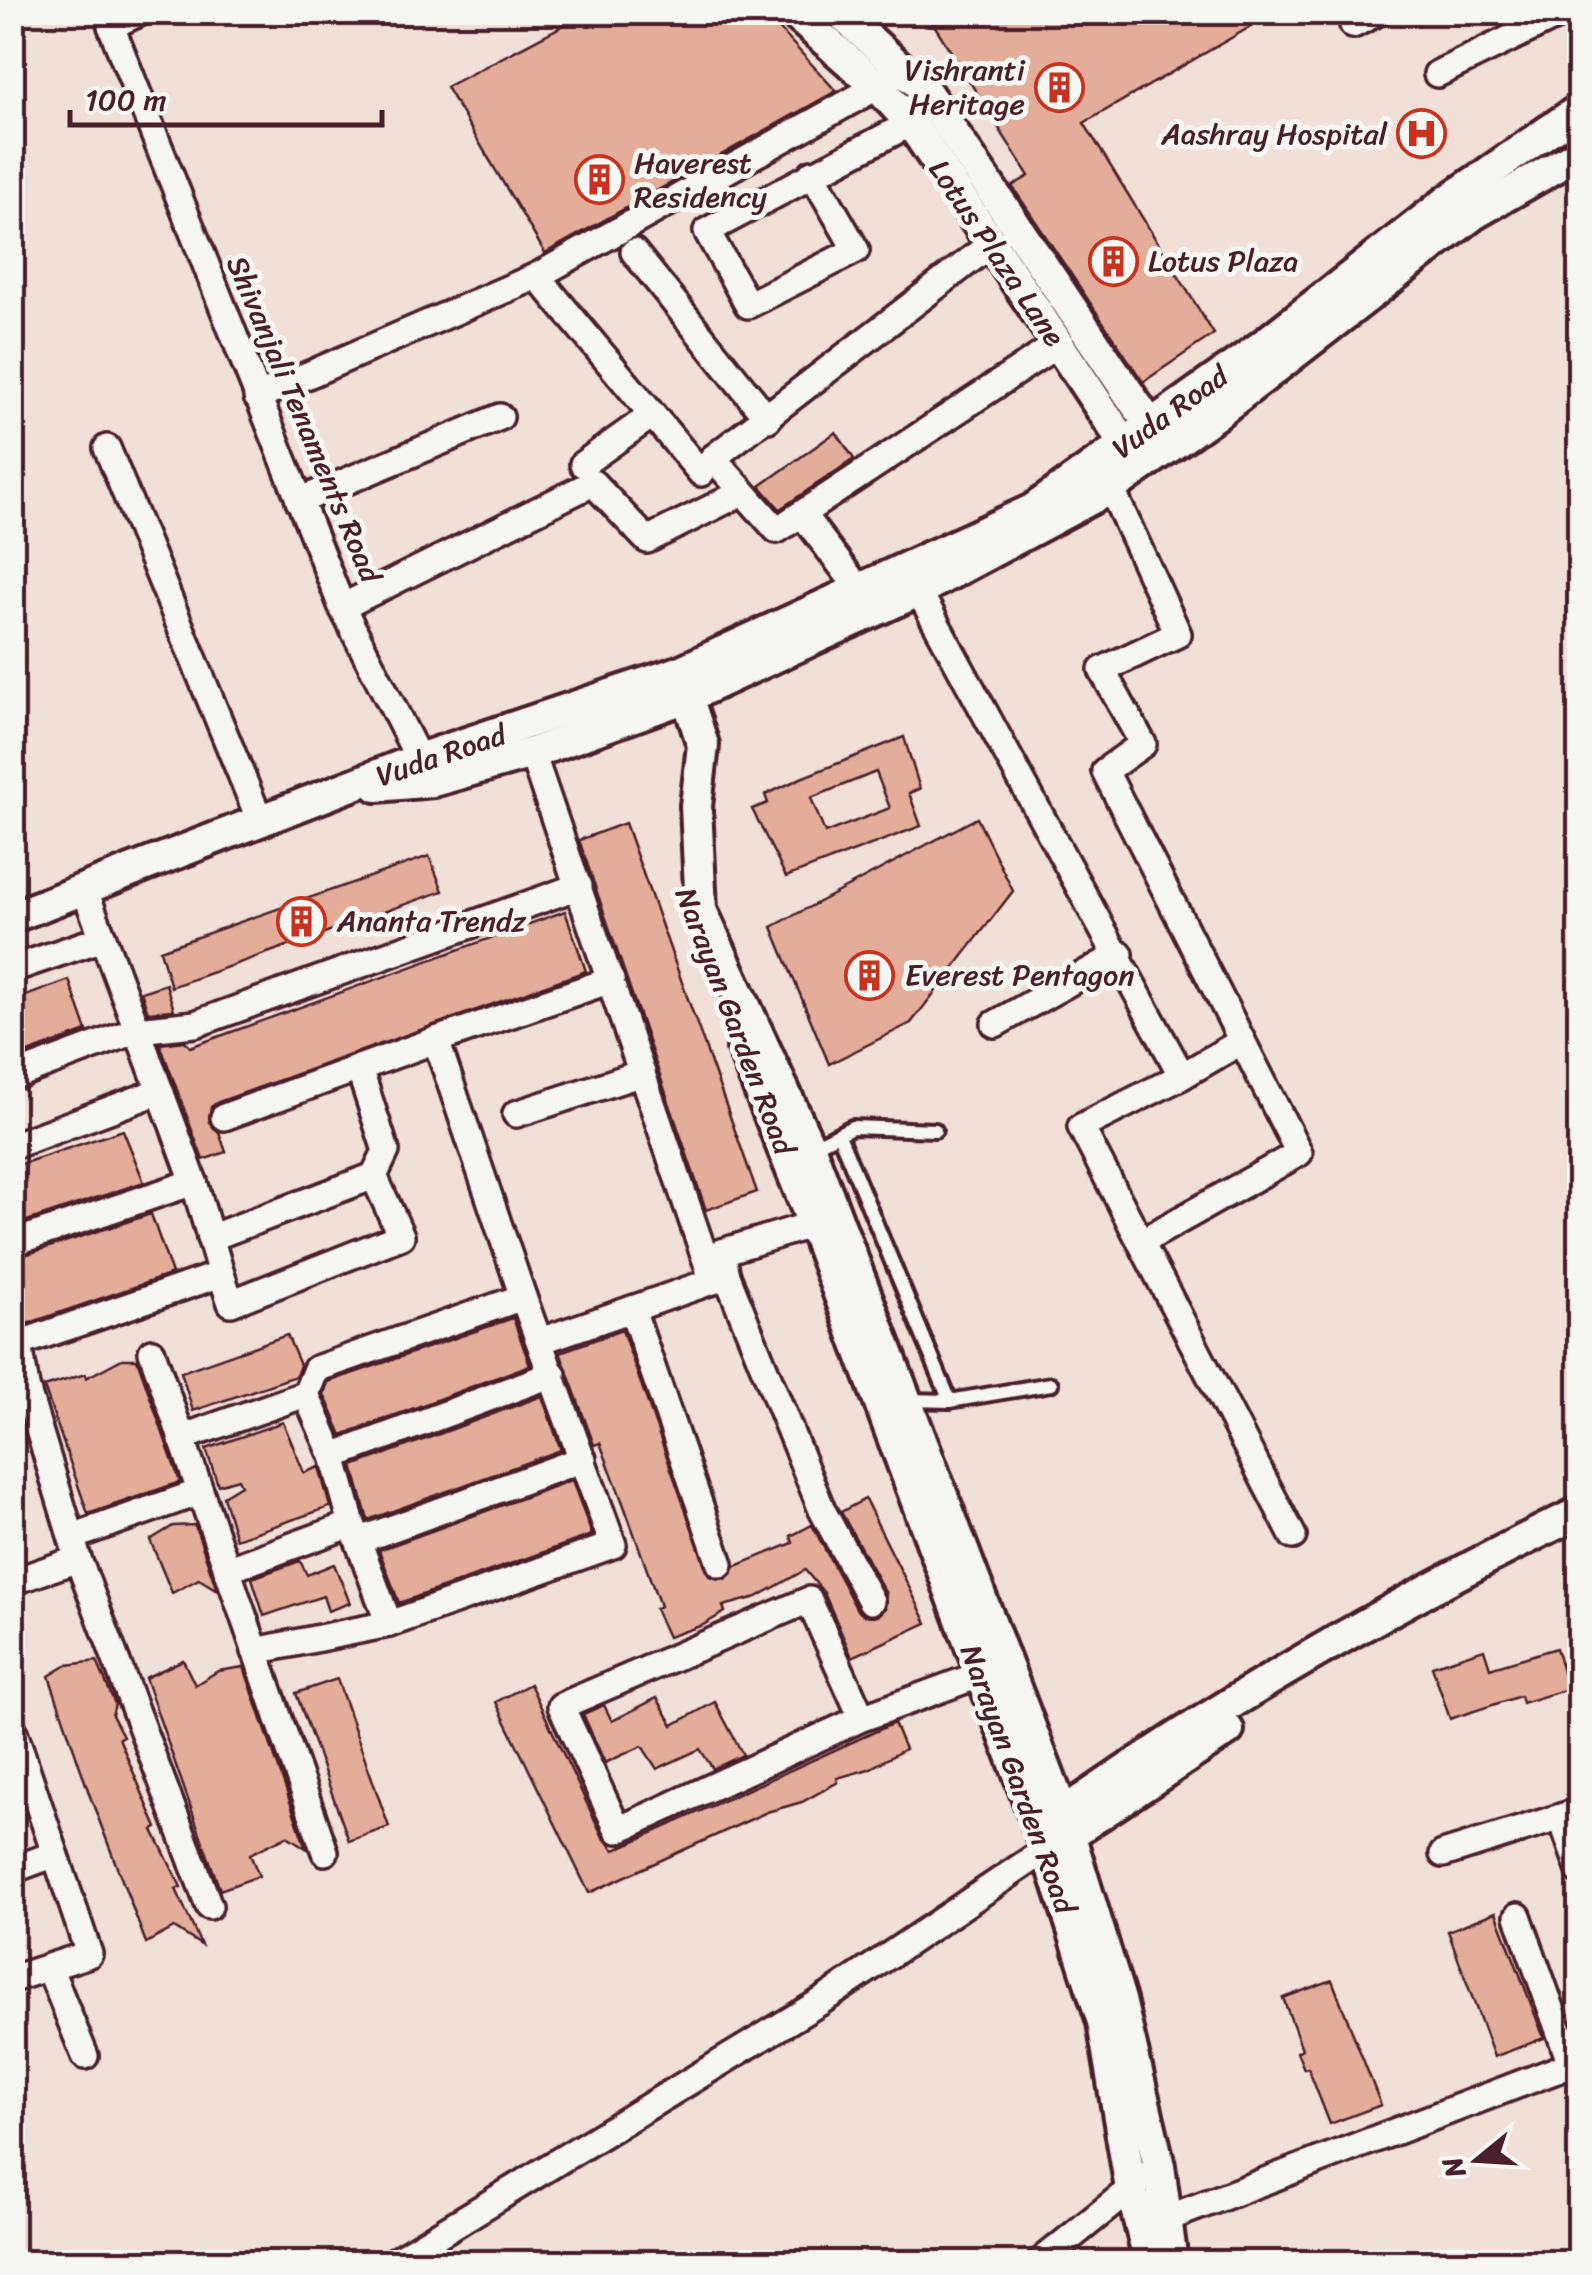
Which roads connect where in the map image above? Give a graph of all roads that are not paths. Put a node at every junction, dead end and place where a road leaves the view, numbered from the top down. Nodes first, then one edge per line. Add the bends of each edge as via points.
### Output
1 (141, 12) edge
2 (793, 12) edge
3 (839, 12) edge
4 (1378, 12) edge
5 (1565, 12) edge
6 (1352, 25) dead end
7 (1437, 74) dead end
8 (914, 79) junction
9 (895, 105) junction
10 (1580, 109) edge
11 (1580, 152) edge
12 (812, 173) junction
13 (991, 244) junction
14 (634, 252) dead end
15 (537, 276) junction
16 (1058, 344) junction
17 (256, 396) junction
18 (652, 415) junction
19 (500, 417) dead end
20 (768, 419) junction
21 (1158, 437) junction
22 (107, 448) dead end
23 (1132, 456) junction
24 (713, 458) junction
25 (582, 464) dead end
26 (1103, 478) junction
27 (743, 492) junction
28 (299, 501) junction
29 (802, 514) junction
30 (912, 580) junction
31 (859, 590) junction
32 (342, 607) junction
33 (683, 684) junction
34 (532, 753) junction
35 (419, 759) junction
36 (349, 788) junction
37 (696, 806) junction
38 (260, 823) junction
39 (578, 886) junction
40 (12, 918) edge
41 (96, 919) junction
42 (1120, 954) junction
43 (12, 969) edge
44 (611, 980) junction
45 (995, 1024) dead end
46 (137, 1030) junction
47 (436, 1040) junction
48 (1242, 1041) junction
49 (359, 1068) junction
50 (642, 1072) junction
51 (1182, 1076) junction
52 (12, 1077) edge
53 (160, 1091) junction
54 (516, 1114) dead end
55 (224, 1116) dead end
56 (935, 1130) dead end
57 (839, 1135) junction
58 (12, 1146) edge
59 (810, 1148) junction
60 (374, 1176) junction
61 (194, 1182) junction
62 (824, 1220) junction
63 (210, 1238) junction
64 (1141, 1242) junction
65 (12, 1244) edge
66 (221, 1274) junction
67 (720, 1278) junction
68 (523, 1297) junction
69 (632, 1309) junction
70 (540, 1341) junction
71 (16, 1345) edge
72 (152, 1352) dead end
73 (554, 1374) junction
74 (1051, 1384) dead end
75 (306, 1394) junction
76 (904, 1400) junction
77 (950, 1401) junction
78 (181, 1438) junction
79 (332, 1456) junction
80 (583, 1458) junction
81 (200, 1492) junction
82 (1580, 1512) edge
83 (356, 1532) junction
84 (1580, 1533) edge
85 (1293, 1536) dead end
86 (75, 1548) junction
87 (720, 1564) dead end
88 (227, 1570) junction
89 (12, 1582) edge
90 (871, 1601) dead end
91 (389, 1624) junction
92 (254, 1650) junction
93 (994, 1670) junction
94 (862, 1718) junction
95 (12, 1726) edge
96 (20, 1770) edge
97 (1570, 1814) edge
98 (1055, 1832) junction
99 (325, 1852) dead end
100 (55, 1854) junction
101 (1444, 1854) dead end
102 (12, 1870) edge
103 (1580, 1871) edge
104 (210, 1906) dead end
105 (1518, 1916) dead end
106 (49, 1966) junction
107 (12, 1978) edge
108 (85, 2056) dead end
109 (1575, 2063) edge
110 (1159, 2166) junction
111 (1131, 2189) junction
112 (1162, 2220) junction
113 (393, 2262) edge
114 (1040, 2262) edge
115 (1150, 2262) edge
116 (1172, 2262) edge

1 - 17 street, Shivanjali Tenaments Road via 111,26
2 - 9 street, Lotus Plaza Lane
3 - 8 street, Lotus Plaza Lane
4 - 6 street
5 - 7 street
8 - 9 street
8 - 21 street, Lotus Plaza Lane
9 - 12 street
9 - 13 street, Lotus Plaza Lane
9 - 15 street
10 - 21 street, Vuda Road via 1450,199 1258,348
11 - 21 street, Vuda Road via 1474,214 1407,270
12 - 12 street via 707,231 748,305 856,250
13 - 16 street, Lotus Plaza Lane
13 - 20 street
14 - 20 street
15 - 17 street
15 - 18 street
16 - 23 street, Lotus Plaza Lane
16 - 29 street
17 - 28 street, Shivanjali Tenaments Road
18 - 24 street via 701,473
18 - 25 street
19 - 28 street
20 - 24 street
21 - 23 street, Vuda Road
22 - 38 street
23 - 26 street, Vuda Road
24 - 27 street
26 - 30 street, Vuda Road
26 - 48 street via 1178,634 1102,670 1143,744 1104,771
27 - 29 street via 777,530
27 - 32 street, Shivanjali Tenaments Road via 646,540 593,483
28 - 32 street, Shivanjali Tenaments Road
29 - 31 street
30 - 31 street, Vuda Road
30 - 33 street, Vuda Road
30 - 42 street
31 - 33 street, Vuda Road
32 - 35 street
33 - 34 street, Vuda Road
33 - 35 street, Vuda Road
33 - 37 street via 700,736
34 - 36 street, Vuda Road via 433,781
34 - 39 street
35 - 36 street, Vuda Road
36 - 38 street
37 - 59 street, Narayan Garden Road via 701,910
37 - 62 street, Narayan Garden Road via 680,838 684,904
38 - 41 street
39 - 44 street
39 - 46 street via 195,1024
40 - 41 street
41 - 43 street
41 - 46 street
42 - 45 street
42 - 51 street
44 - 47 street
44 - 50 street
46 - 52 street
46 - 53 street
47 - 49 street
47 - 68 street
48 - 51 street
48 - 64 street via 1300,1153
49 - 55 street
49 - 60 street via 386,1151
50 - 54 street
50 - 67 street
51 - 64 street via 1081,1127
53 - 58 street
53 - 61 street
56 - 57 lane via 852,1127
57 - 59 lane
57 - 77 lane
59 - 62 street, Narayan Garden Road
60 - 63 street
60 - 66 street via 400,1236 232,1302
61 - 63 street
61 - 65 street
62 - 67 street via 722,1252
62 - 76 street, Narayan Garden Road
62 - 93 street, Narayan Garden Road
63 - 66 street
64 - 85 street
66 - 71 street
67 - 69 street
67 - 90 street via 822,1510
68 - 70 street
68 - 75 street via 316,1369
69 - 70 street
69 - 87 street
70 - 73 street
71 - 86 street
72 - 78 street
73 - 79 street
73 - 80 street
74 - 77 lane
75 - 78 street
75 - 79 street
76 - 77 lane
76 - 93 street, Narayan Garden Road
78 - 81 street
79 - 83 street
80 - 83 street
80 - 91 street via 614,1545
81 - 86 street
81 - 88 street
82 - 98 street via 1279,1674
83 - 88 street
83 - 91 street
84 - 98 street via 1325,1668
86 - 89 street
86 - 104 street
88 - 92 street
91 - 92 street
92 - 99 street
93 - 94 street
93 - 98 street, Narayan Garden Road
94 - 94 street via 618,1830 561,1706 808,1600
95 - 96 street
96 - 100 street
97 - 101 street
97 - 103 street
98 - 110 street, Narayan Garden Road via 1120,2000
98 - 111 street, Narayan Garden Road via 1103,2022
98 - 113 street via 820,2002
100 - 102 street
100 - 106 street via 89,1954
105 - 109 street
106 - 107 street
106 - 108 street
109 - 112 street
110 - 111 street
110 - 112 street, Narayan Garden Road
111 - 114 street
111 - 115 street, Narayan Garden Road
112 - 116 street, Narayan Garden Road

